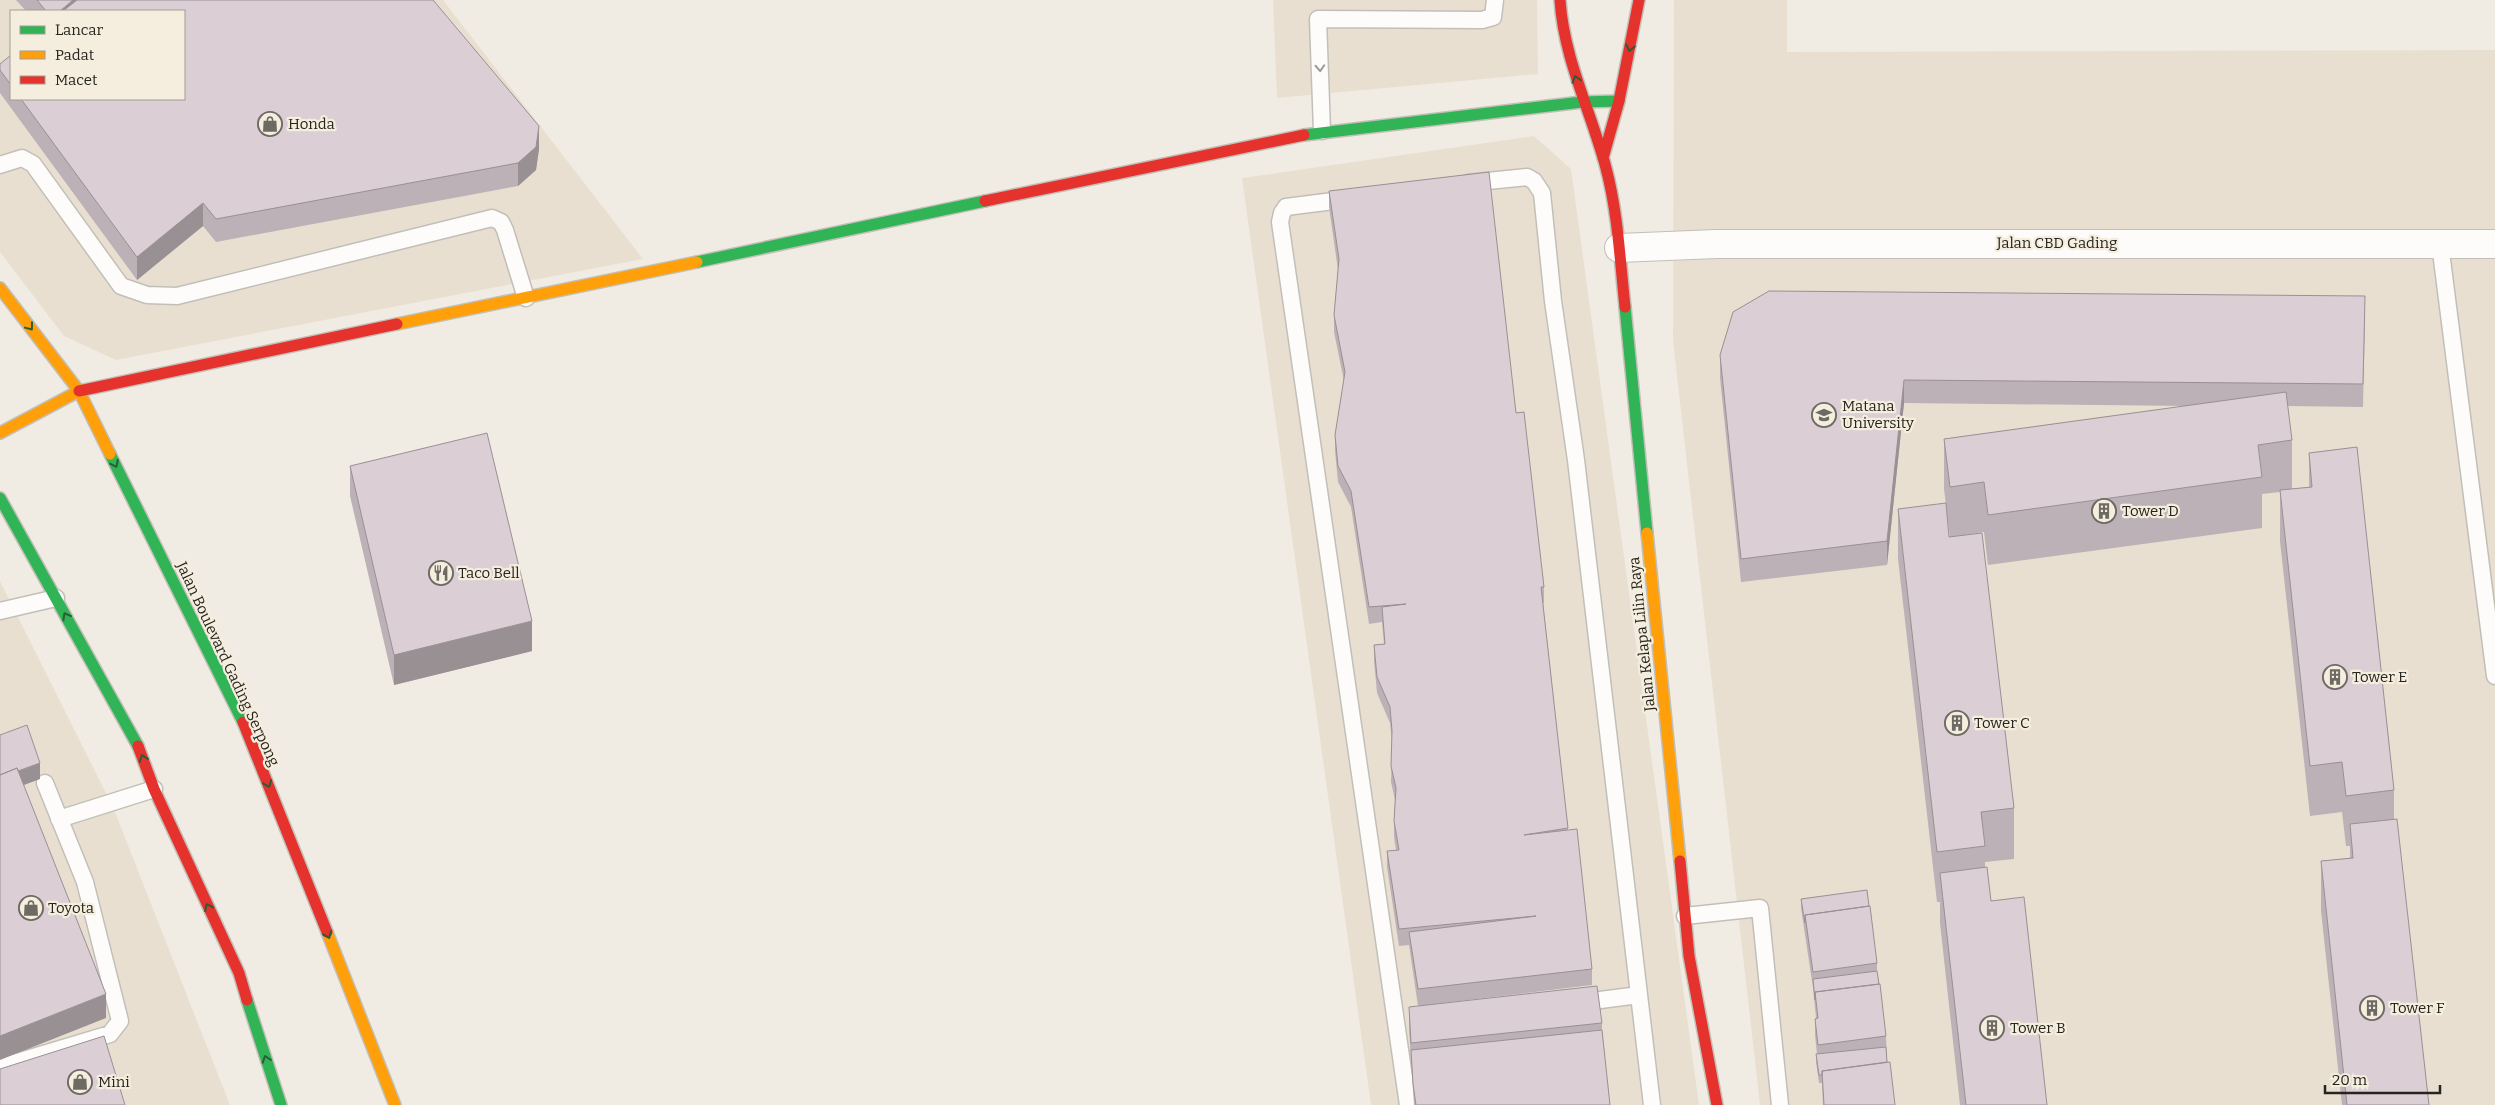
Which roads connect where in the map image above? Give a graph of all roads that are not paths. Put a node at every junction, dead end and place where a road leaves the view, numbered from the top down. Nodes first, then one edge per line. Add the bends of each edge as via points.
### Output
1 (1495, 0) edge
2 (1560, 0) edge
3 (1639, 0) edge
4 (1618, 101) junction
5 (1582, 102) junction
6 (1322, 131) junction
7 (1603, 158) junction
8 (0, 165) edge
9 (1449, 186) edge
10 (1361, 197) edge
11 (2440, 244) junction
12 (2495, 244) edge
13 (1619, 248) junction
14 (0, 288) edge
15 (526, 298) junction
16 (79, 391) junction
17 (0, 433) edge
18 (0, 498) edge
19 (56, 598) junction
20 (0, 611) edge
21 (2495, 676) edge
22 (45, 783) dead end
23 (154, 789) junction
24 (59, 819) junction
25 (1685, 916) junction
26 (1639, 995) junction
27 (1562, 1005) edge
28 (1416, 1025) edge
29 (1397, 1027) junction
30 (0, 1067) edge
31 (281, 1105) edge
32 (395, 1105) edge
33 (1408, 1105) edge
34 (1652, 1105) edge
35 (1718, 1105) edge
36 (1780, 1105) edge

1 -> 6 lane via 1493,17 1482,20 1318,19
5 -> 2 street, Jalan Kelapa Lilin Raya via 1560,25
3 -> 4 street, Jalan Kelapa Lilin Raya
4 - 5 street
4 - 7 street, Jalan Kelapa Lilin Raya
5 - 6 street
5 - 7 street, Jalan Kelapa Lilin Raya
6 - 15 street
7 - 13 street, Jalan Kelapa Lilin Raya
8 - 15 lane via 22,158 33,164 121,286 136,293 177,296 492,218 501,222 505,230
9 - 26 lane via 1527,177 1542,193
10 - 29 lane via 1286,206 1280,218
11 - 12 street, Jalan CBD Gading
11 - 13 street, Jalan CBD Gading via 1716,244
11 - 21 lane
13 - 25 street, Jalan Kelapa Lilin Raya
14 -> 16 street, Jalan Boulevard Gading Serpong
15 - 16 street
16 - 17 street
16 -> 32 street, Jalan Boulevard Gading Serpong via 248,733
18 - 19 street
19 - 20 lane
23 -> 19 street via 141,751
22 - 24 lane
23 - 24 lane
31 -> 23 street via 239,973
24 - 30 lane via 85,882 120,1020 110,1034
25 - 35 street, Jalan Kelapa Lilin Raya via 1689,956
25 - 36 lane via 1760,908
26 - 27 lane
26 - 34 lane
28 - 29 lane
29 - 33 lane

